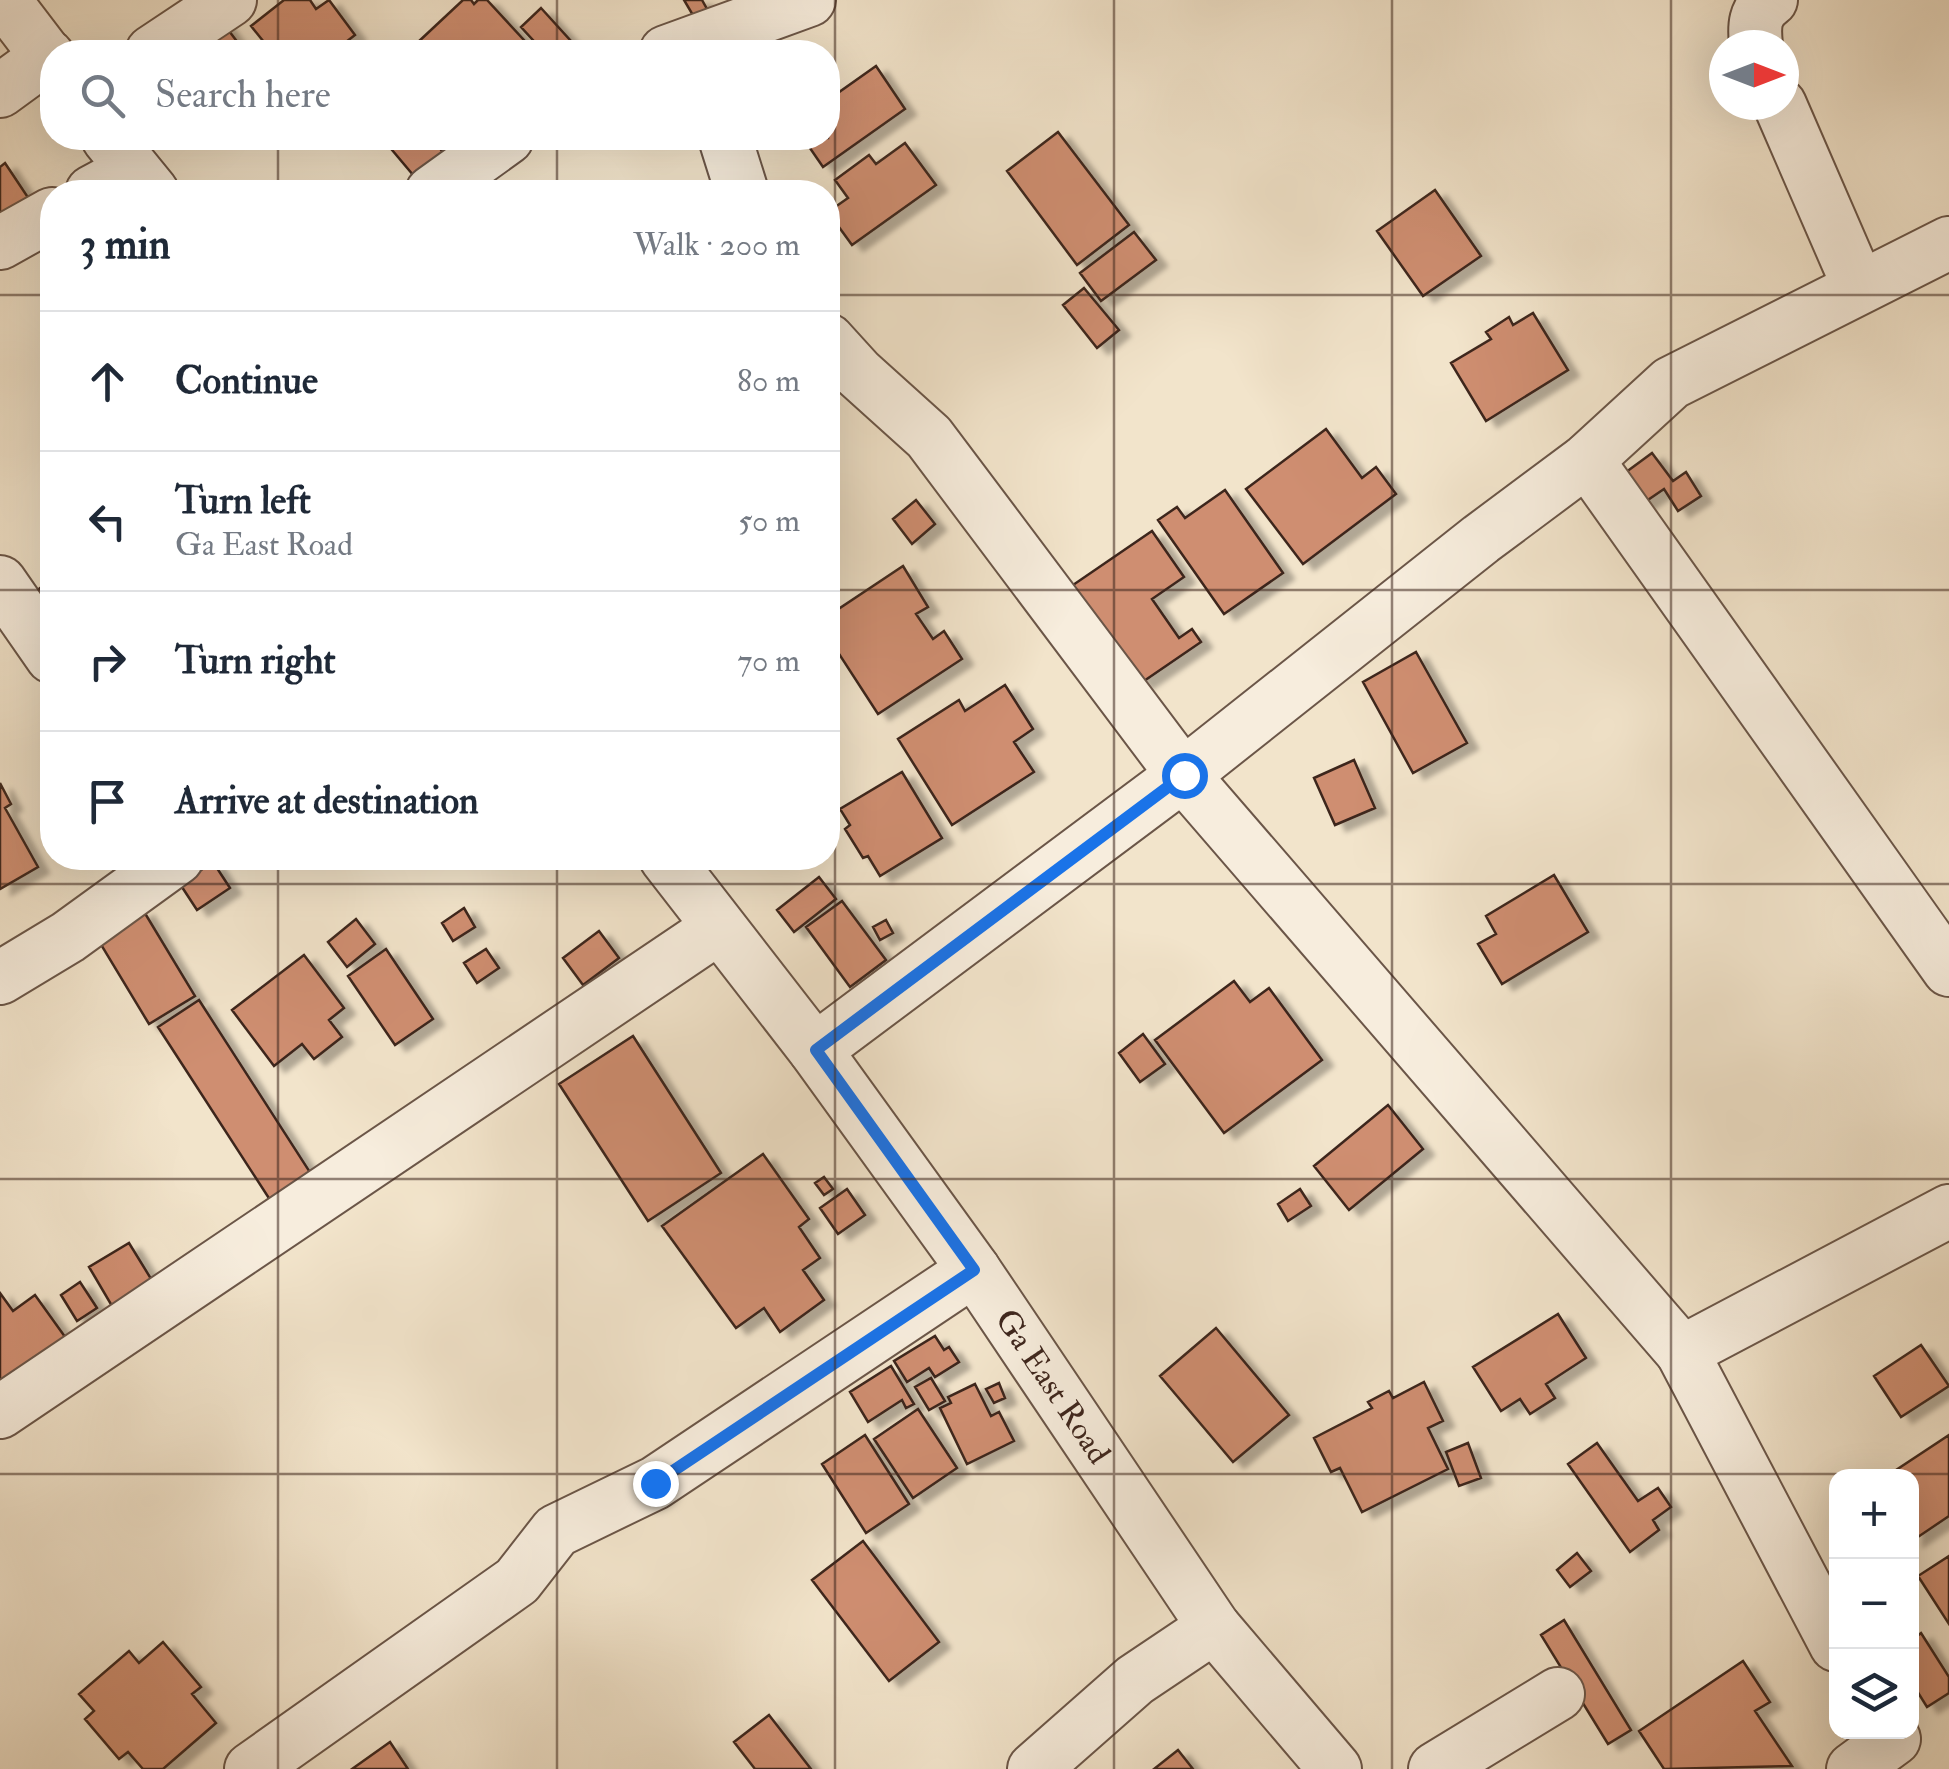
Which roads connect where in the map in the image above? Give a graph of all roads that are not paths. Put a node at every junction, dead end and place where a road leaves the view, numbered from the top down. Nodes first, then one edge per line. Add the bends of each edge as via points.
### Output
1 (4, 0) edge
2 (230, 0) edge
3 (809, 0) edge
4 (1770, 0) edge
5 (1755, 30) edge
6 (170, 40) edge
7 (709, 40) edge
8 (40, 47) edge
9 (40, 66) edge
10 (0, 91) edge
11 (1786, 120) edge
12 (490, 150) edge
13 (729, 150) edge
14 (448, 180) edge
15 (738, 180) edge
16 (40, 221) edge
17 (0, 243) edge
18 (1949, 244) edge
19 (1859, 288) junction
20 (840, 353) edge
21 (1587, 460) junction
22 (0, 582) edge
23 (40, 639) edge
24 (1184, 775) junction
25 (152, 870) edge
26 (675, 870) edge
27 (718, 928) junction
28 (1949, 970) edge
29 (0, 978) edge
30 (816, 1050) junction
31 (1949, 1211) edge
32 (974, 1270) junction
33 (1682, 1352) junction
34 (0, 1412) edge
35 (1214, 1627) junction
36 (1829, 1632) edge
37 (1558, 1694) dead end
38 (1902, 1747) edge
39 (251, 1769) edge
40 (1034, 1769) edge
41 (1334, 1769) edge
42 (1435, 1769) edge
43 (1852, 1769) edge

1 - 8 street
2 - 6 street
3 - 7 street
4 - 5 street
9 - 10 street
11 - 19 street
12 - 14 street
13 - 15 street
16 - 17 street
18 - 19 street
19 - 21 street via 1671,383
20 - 24 street via 929,437
21 - 24 street
21 - 28 street
22 - 23 street
24 - 30 street
24 - 33 street
25 - 29 street via 68,937
26 - 27 street, Ga East Road
27 - 30 street, Ga East Road
27 - 34 street
30 - 32 street, Ga East Road
31 - 33 street
32 - 35 street, Ga East Road
32 - 39 street via 655,1483 556,1531 517,1581
33 - 36 street
35 - 40 street via 1136,1680
35 - 41 street, Ga East Road
37 - 42 street
38 - 43 street

